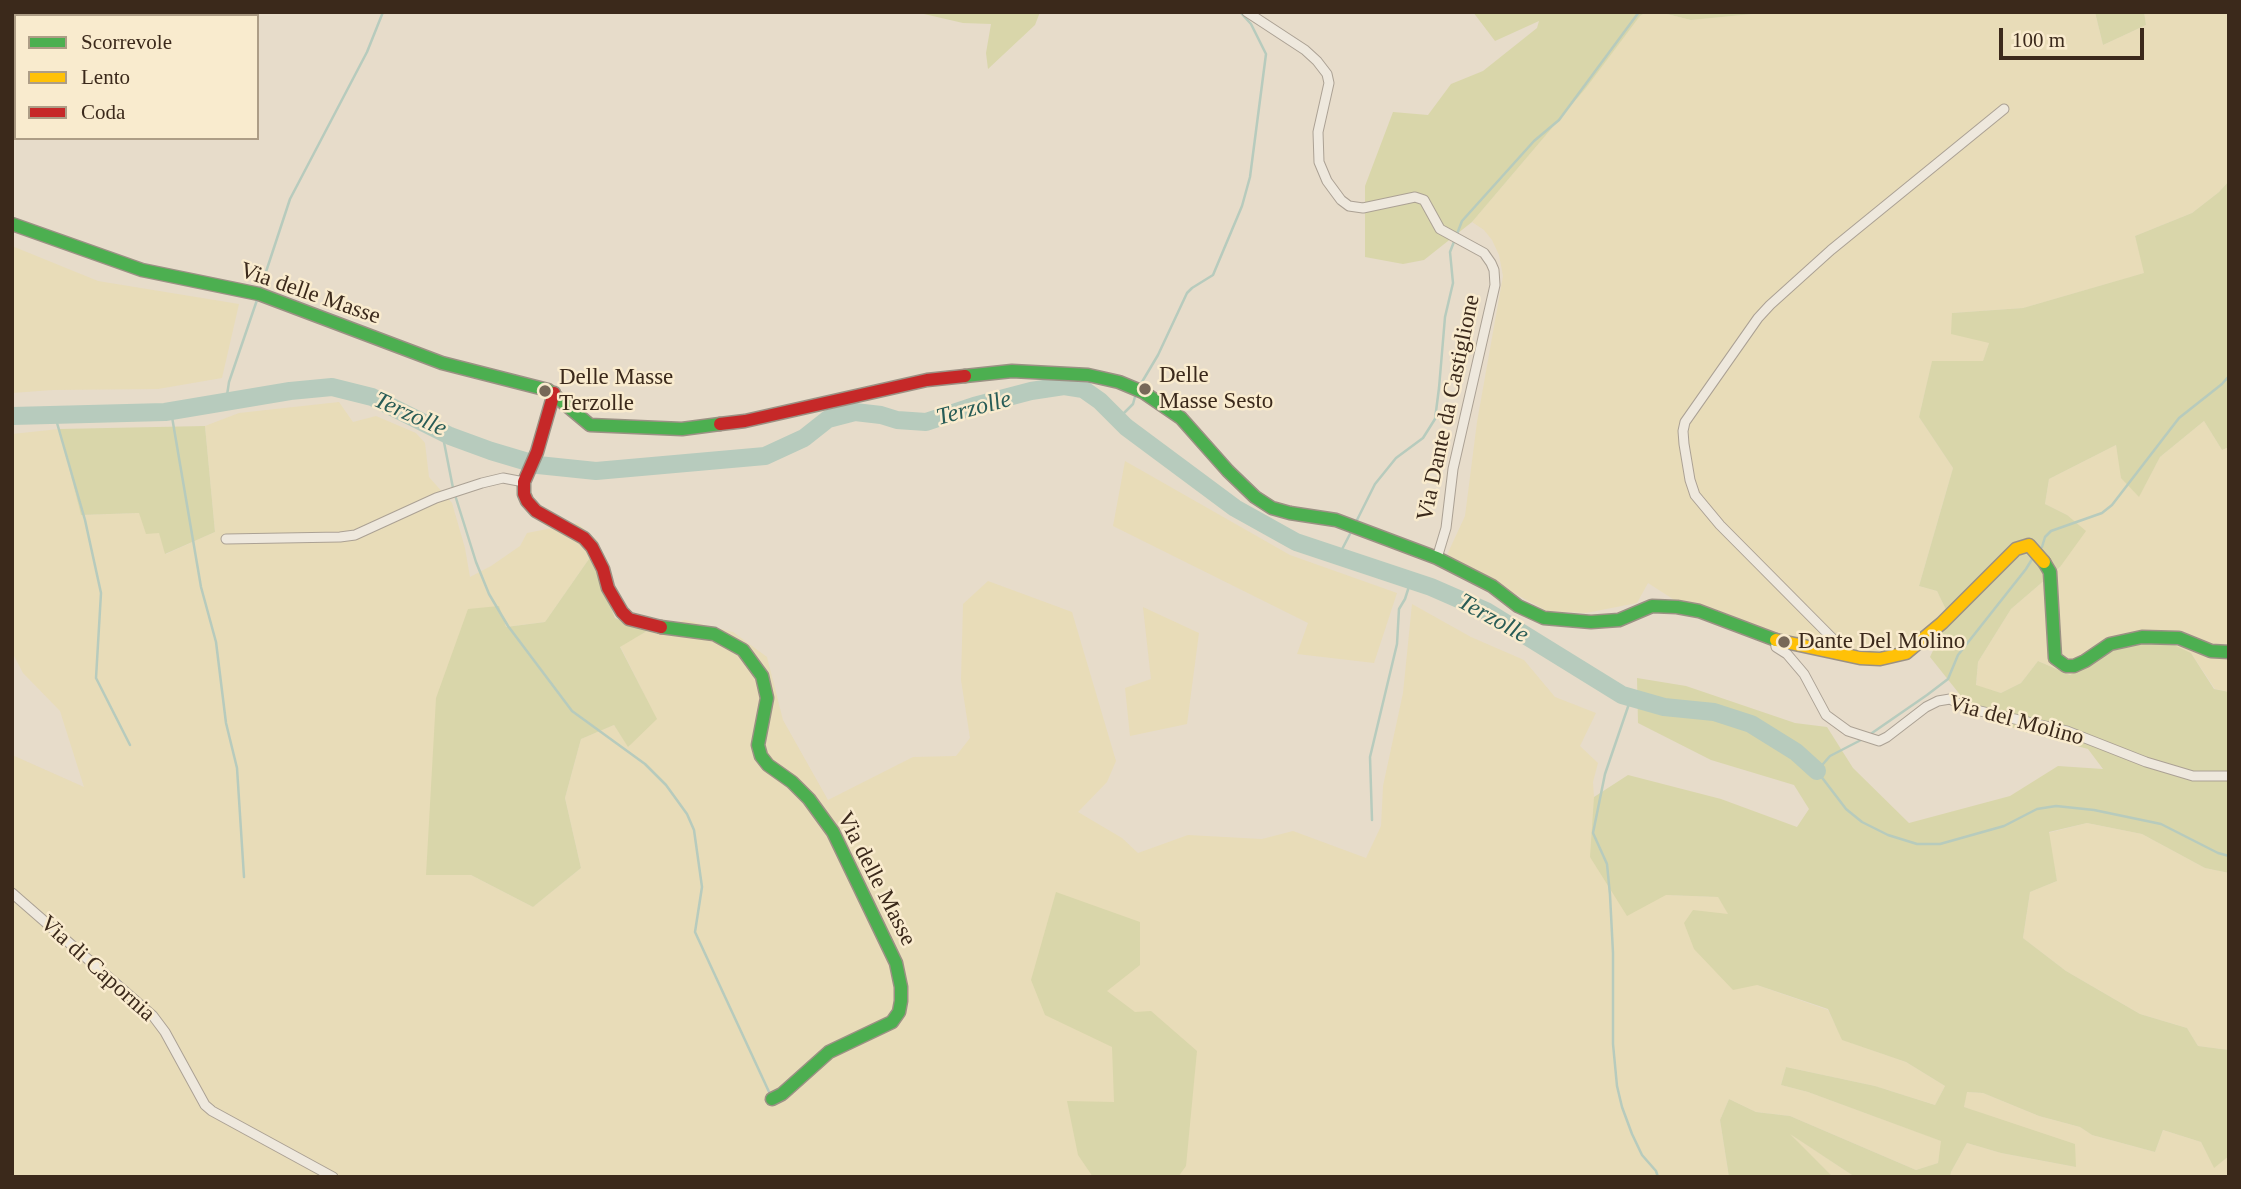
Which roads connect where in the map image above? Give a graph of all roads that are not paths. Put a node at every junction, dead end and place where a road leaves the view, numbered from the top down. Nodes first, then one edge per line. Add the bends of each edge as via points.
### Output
1 (1247, 12) edge
2 (2004, 109) dead end
3 (12, 224) edge
4 (554, 393) junction
5 (524, 480) junction
6 (1354, 526) joint
7 (226, 539) dead end
8 (1437, 558) junction
9 (1775, 640) junction
10 (2229, 652) edge
11 (1849, 655) junction
12 (2229, 776) edge
13 (12, 893) edge
14 (772, 1099) dead end
15 (333, 1177) edge

1 - 8 street, Via Dante da Castiglione via 1305,50 1326,74 1329,83 1318,132 1319,162 1340,200 1363,208 1415,197 1424,200 1444,232 1488,257 1494,270 1495,285
2 - 11 street via 1770,305 1685,422 1684,444 1695,495
3 - 4 street, Via delle Masse via 142,270 258,294 442,363
4 - 5 street
4 - 6 street, Via delle Masse via 590,425 682,429 746,421 927,380 1012,371 1088,375 1149,395 1181,418 1228,471 1272,508
5 - 7 street via 482,483 436,498 355,535
5 - 14 street, Via delle Masse via 524,494 532,507 592,547 608,589 629,619 713,634 743,650 762,677 767,698 758,745 761,756 809,799 833,832 895,963 901,1001 892,1022 829,1052
6 - 8 street, Via Dante da Castiglione
8 - 9 street, Via Dante da Castiglione via 1544,618 1619,620 1652,606 1677,607
9 - 11 street, Via Dante da Castiglione
9 - 12 street, Via del Molino via 1776,647 1804,674 1826,715 1848,731 1879,741 1926,707 1950,699 1967,708 2067,731 2193,776
10 - 11 street, Via Dante da Castiglione via 2211,651 2179,638 2141,637 2123,639 2085,661 2066,666 2055,657 2050,572 2029,545 2016,549 1906,653 1880,659
13 - 15 street, Via di Capornia via 153,1016 205,1105

